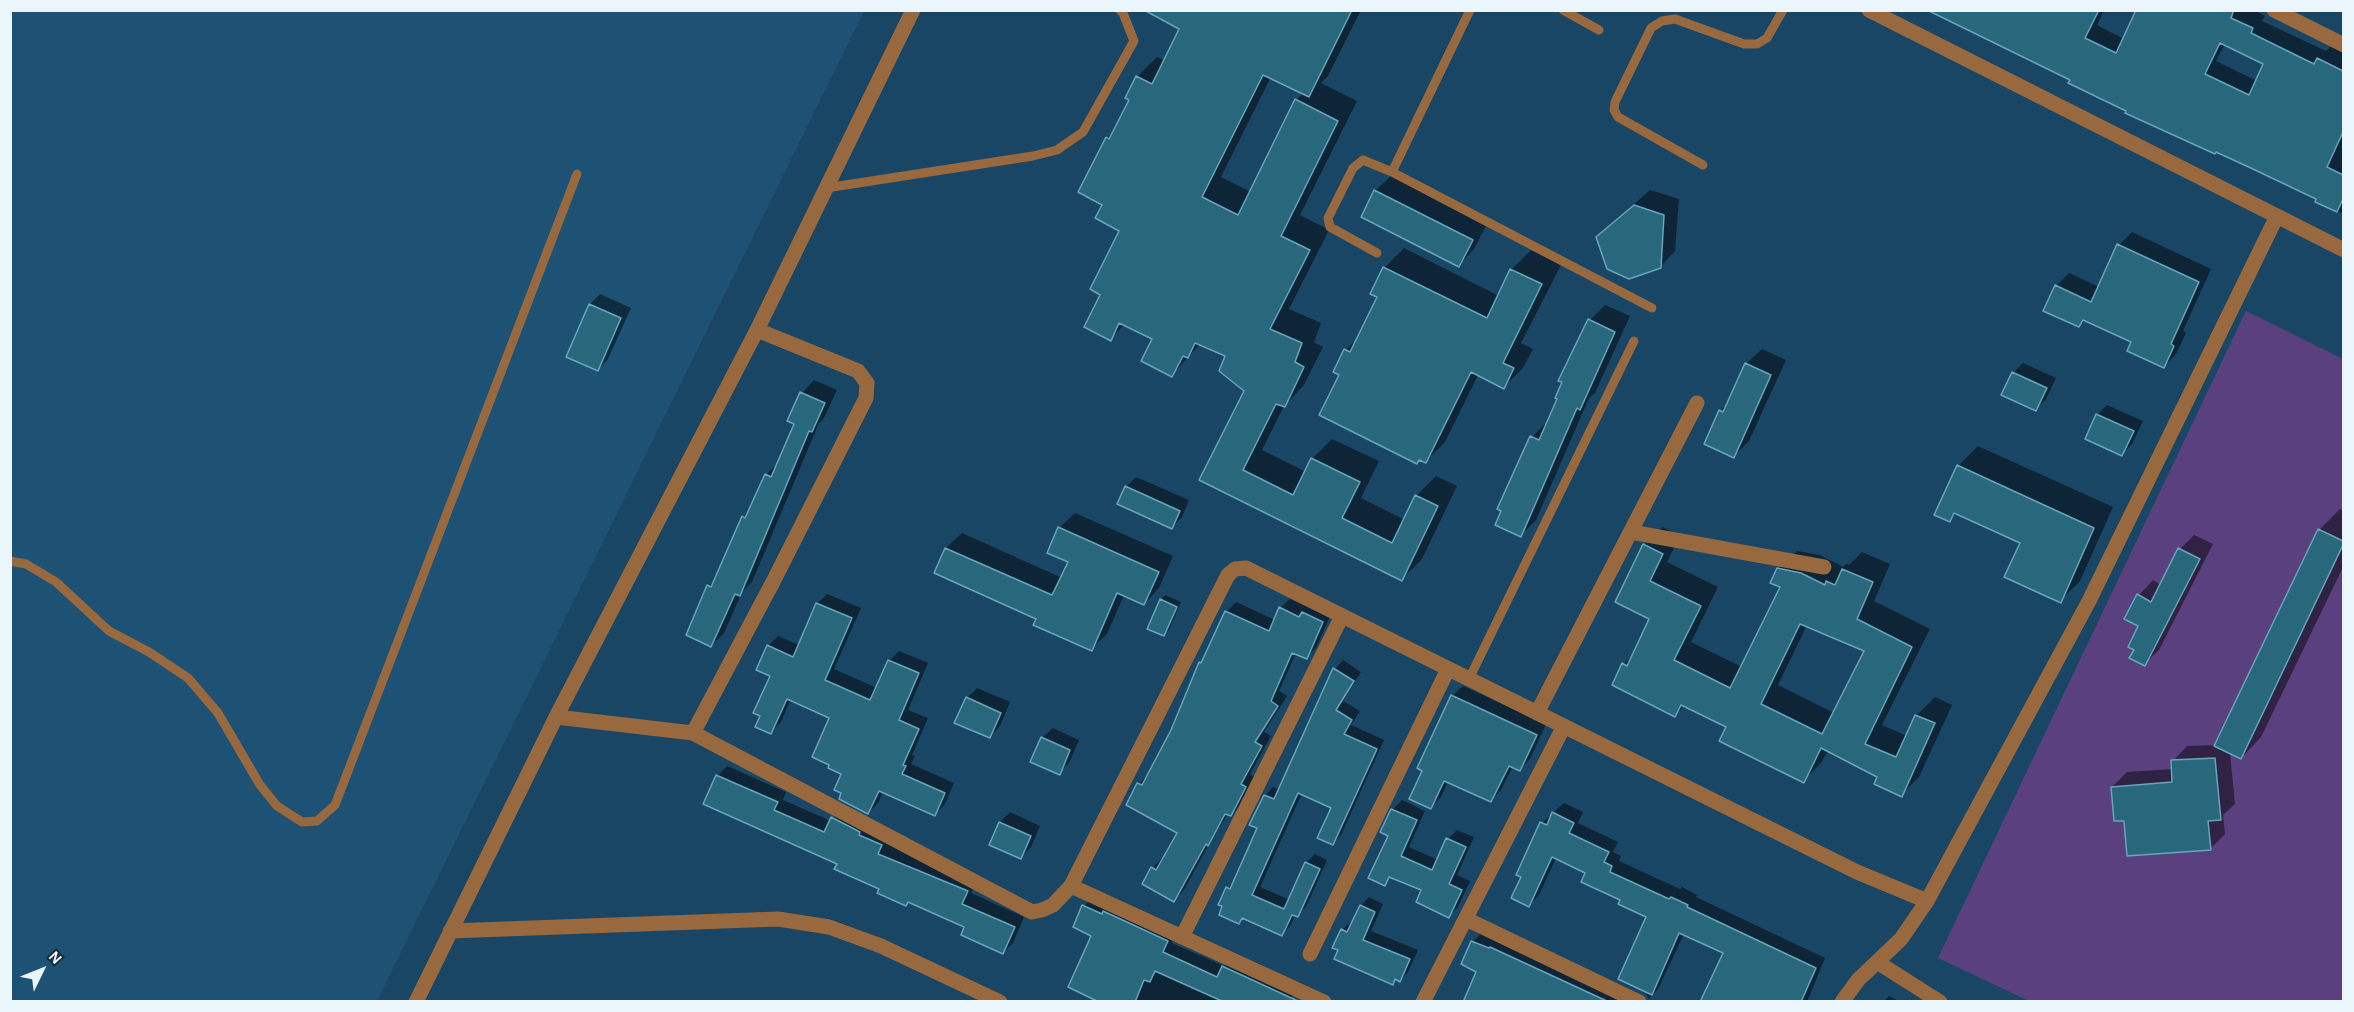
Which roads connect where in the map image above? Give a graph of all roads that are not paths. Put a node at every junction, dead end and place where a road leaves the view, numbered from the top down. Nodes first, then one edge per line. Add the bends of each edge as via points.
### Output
1 (913, 10) edge
2 (1120, 10) edge
3 (1470, 10) edge
4 (1563, 10) edge
5 (1783, 10) edge
6 (1869, 10) edge
7 (2274, 10) edge
8 (1599, 30) dead end
9 (2343, 45) edge
10 (1703, 165) dead end
11 (1392, 172) junction
12 (577, 174) dead end
13 (826, 188) junction
14 (2276, 218) junction
15 (2343, 250) edge
16 (1377, 253) dead end
17 (1652, 308) dead end
18 (757, 330) junction
19 (1634, 340) dead end
20 (1697, 403) dead end
21 (1631, 532) junction
22 (10, 561) edge
23 (1824, 567) dead end
24 (1342, 616) junction
25 (1448, 669) junction
26 (1469, 679) junction
27 (1537, 713) junction
28 (556, 717) junction
29 (1564, 726) junction
30 (693, 733) junction
31 (1071, 886) junction
32 (1927, 902) junction
33 (1466, 919) junction
34 (450, 931) junction
35 (1182, 937) junction
36 (1310, 954) dead end
37 (1877, 962) junction
38 (416, 1002) edge
39 (1000, 1002) edge
40 (1324, 1002) edge
41 (1424, 1002) edge
42 (1639, 1002) edge
43 (1842, 1002) edge
44 (1940, 1002) edge

1 - 13 street
2 - 13 lane via 1134,41 1083,132 1057,150
3 - 11 lane
4 - 8 lane
5 - 10 lane via 1767,38 1757,44 1744,44 1675,19 1651,28 1614,110 1618,117
6 - 14 street
7 - 9 street
11 - 16 lane via 1363,160 1353,168 1328,218 1330,226
11 - 17 lane
12 - 22 lane via 335,805 317,821 302,822 277,806 260,785 218,713 188,678 110,631 56,582 26,564
13 - 18 street
14 - 15 street
14 - 32 street via 2089,601
18 - 28 street
18 - 30 street via 858,372 867,383 866,398
19 - 26 lane
20 - 21 street
21 - 23 street
21 - 27 street
24 - 25 street
24 - 31 street via 1246,568 1235,569 1228,575
24 - 35 street
25 - 26 street
25 - 36 street
26 - 27 street
27 - 29 street
28 - 30 street
28 - 34 street
29 - 32 street via 1857,872
29 - 33 street
30 - 31 street via 1032,912 1053,905
31 - 35 street
32 - 37 street via 1901,939
33 - 41 street
33 - 42 street
34 - 38 street
34 - 39 street via 778,919 829,927 881,946
35 - 40 street
37 - 43 street
37 - 44 street

